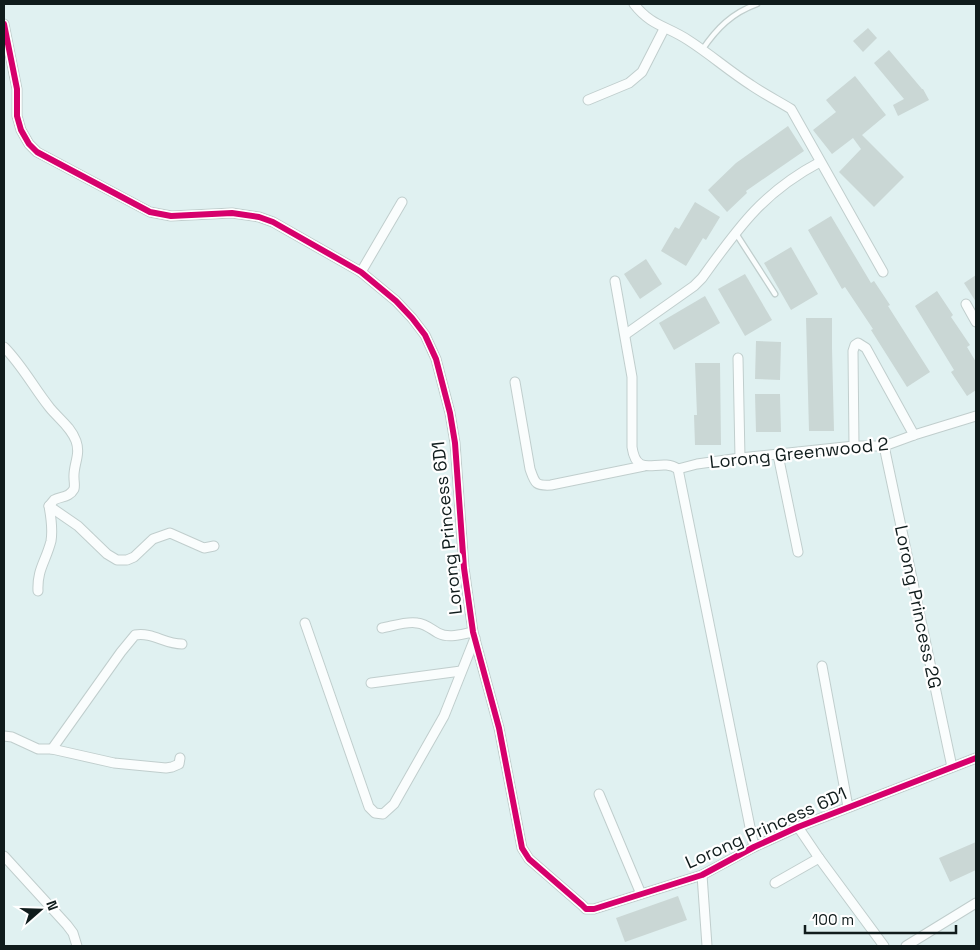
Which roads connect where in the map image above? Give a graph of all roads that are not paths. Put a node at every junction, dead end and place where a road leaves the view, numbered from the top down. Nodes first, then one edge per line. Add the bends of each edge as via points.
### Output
1 (634, 4) edge
2 (757, 4) edge
3 (4, 24) edge
4 (664, 29) junction
5 (702, 50) junction
6 (588, 100) dead end
7 (820, 162) junction
8 (402, 202) dead end
9 (735, 232) junction
10 (361, 272) junction
11 (883, 272) dead end
12 (615, 281) dead end
13 (775, 294) dead end
14 (966, 304) dead end
15 (976, 322) edge
16 (626, 334) junction
17 (4, 348) edge
18 (738, 358) dead end
19 (515, 382) dead end
20 (976, 416) edge
21 (914, 435) junction
22 (854, 446) junction
23 (884, 446) junction
24 (778, 455) junction
25 (740, 458) junction
26 (644, 466) junction
27 (678, 469) junction
28 (49, 506) junction
29 (214, 546) dead end
30 (798, 552) dead end
31 (38, 591) dead end
32 (304, 623) dead end
33 (382, 628) dead end
34 (474, 635) junction
35 (182, 644) dead end
36 (822, 666) dead end
37 (460, 671) junction
38 (371, 683) dead end
39 (4, 736) edge
40 (52, 749) junction
41 (180, 758) dead end
42 (976, 758) edge
43 (952, 767) junction
44 (599, 794) dead end
45 (848, 806) junction
46 (798, 827) junction
47 (754, 847) junction
48 (4, 856) edge
49 (819, 858) junction
50 (702, 875) junction
51 (774, 883) dead end
52 (641, 894) junction
53 (976, 903) edge
54 (76, 946) edge
55 (706, 946) edge
56 (884, 946) edge
57 (906, 946) edge

1 - 4 street
2 - 5 lane via 728,18
3 - 10 street, Lorong Princess 6D1 via 17,89 17,116 21,130 37,152 150,212 171,216 232,213 259,217
4 - 5 street via 686,38
4 - 6 street via 642,72 629,83
5 - 7 street via 791,109
7 - 9 street via 797,174 771,194
7 - 11 street
8 - 10 street
9 - 13 lane
9 - 16 street via 694,286
10 - 34 street, Lorong Princess 6D1 via 412,318 425,335 436,359 455,443 464,568
12 - 16 street
14 - 15 street
16 - 26 street via 632,377 633,458
17 - 28 street via 70,429 76,441 74,490
18 - 25 street
19 - 26 street via 530,469 540,486
20 - 21 street, Lorong Greenwood 2
21 - 22 street via 866,348 858,343 853,351
21 - 23 street, Lorong Greenwood 2
22 - 23 street, Lorong Greenwood 2
22 - 24 street, Lorong Greenwood 2
23 - 43 street, Lorong Princess 2G
24 - 25 street, Lorong Greenwood 2
24 - 30 street
25 - 27 street, Lorong Greenwood 2
26 - 27 street via 666,465
27 - 47 street
28 - 29 street via 82,529 117,560 134,557 163,534 170,533 204,548
28 - 31 street via 51,541 39,574
32 - 37 street via 369,808 375,813 383,814 394,804 444,716
33 - 34 street via 415,622 447,636
34 - 37 street
34 - 52 street, Lorong Princess 6D1 via 499,728 522,848 529,859 586,908 594,909
35 - 40 street via 172,644 145,633 135,635
36 - 45 street
37 - 38 street
39 - 40 street via 38,749
40 - 41 street via 114,763 166,768 179,764
42 - 43 street, Lorong Princess 6D1
43 - 45 street, Lorong Princess 6D1
44 - 52 street
45 - 46 street, Lorong Princess 6D1
46 - 47 street, Lorong Princess 6D1
46 - 49 street
47 - 50 street, Lorong Princess 6D1
48 - 54 street via 67,925
49 - 51 street
49 - 56 street
50 - 52 street, Lorong Princess 6D1
50 - 55 street
53 - 57 street

